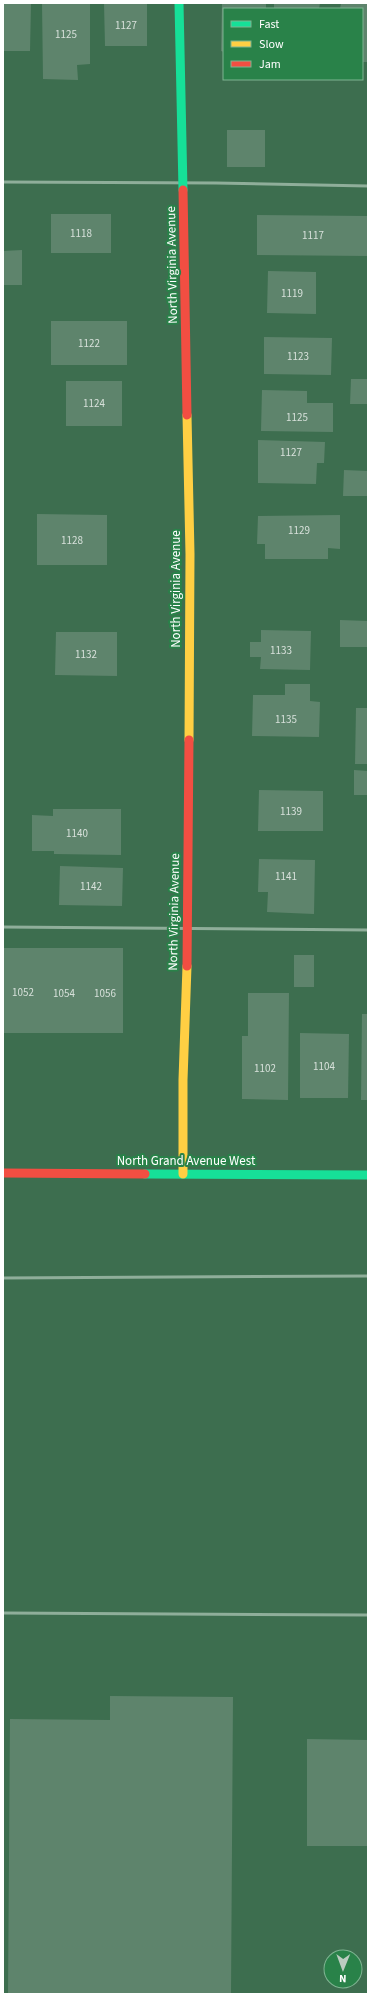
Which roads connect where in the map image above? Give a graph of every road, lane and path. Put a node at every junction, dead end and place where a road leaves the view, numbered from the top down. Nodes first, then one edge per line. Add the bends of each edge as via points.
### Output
1 (179, 3) edge
2 (3, 182) edge
3 (183, 183) junction
4 (368, 186) edge
5 (3, 927) edge
6 (188, 928) junction
7 (368, 930) edge
8 (3, 1173) edge
9 (182, 1174) junction
10 (368, 1175) edge
11 (368, 1276) edge
12 (3, 1278) edge
13 (3, 1613) edge
14 (368, 1614) edge

1 - 3 street, North Virginia Avenue
2 - 3 lane
3 - 4 lane
3 - 6 street, North Virginia Avenue via 190,554
5 - 6 lane
6 - 7 lane
6 - 9 street, North Virginia Avenue
8 - 9 street, North Grand Avenue West
9 - 10 street, North Grand Avenue West
11 - 12 lane
13 - 14 lane

